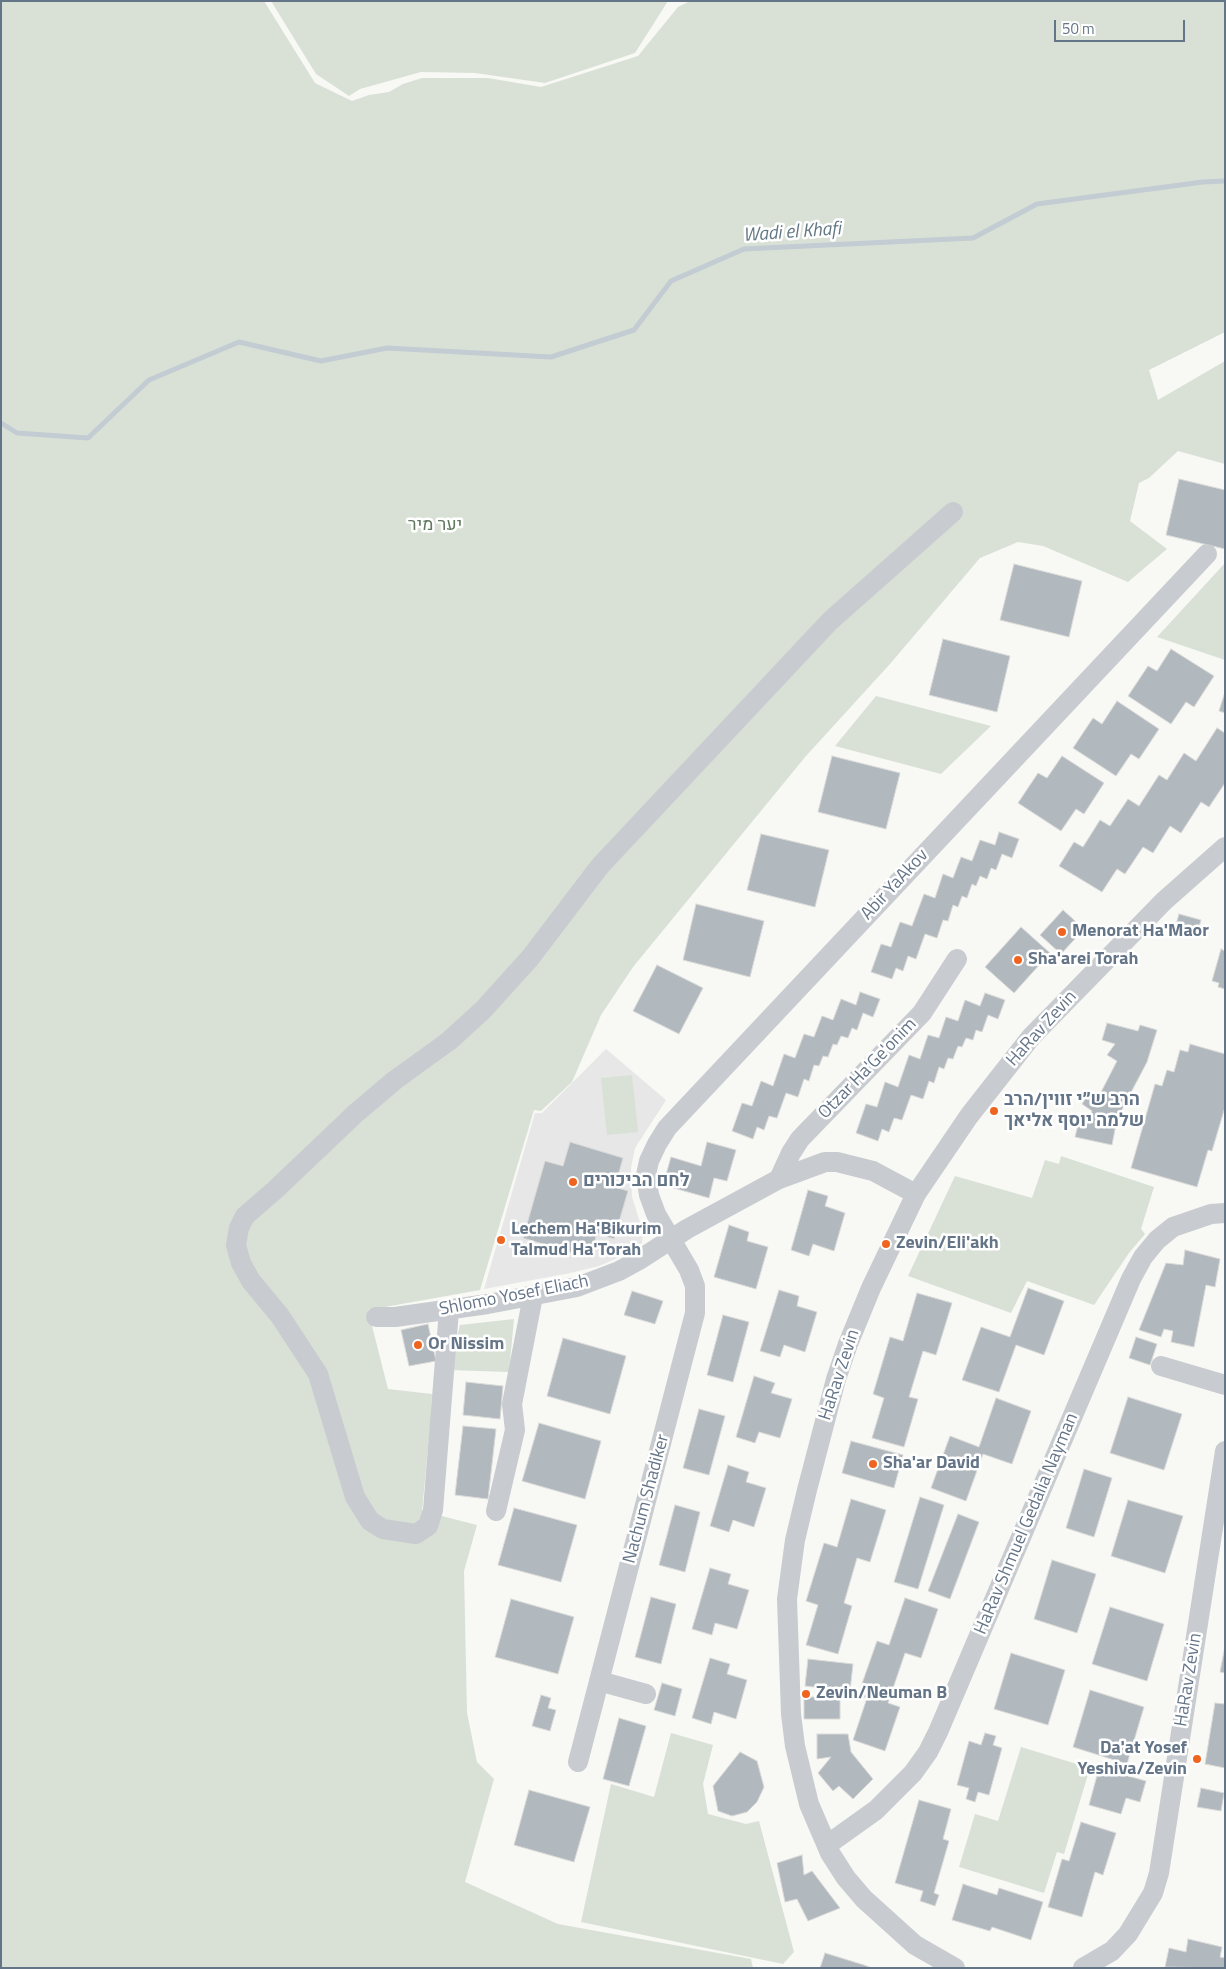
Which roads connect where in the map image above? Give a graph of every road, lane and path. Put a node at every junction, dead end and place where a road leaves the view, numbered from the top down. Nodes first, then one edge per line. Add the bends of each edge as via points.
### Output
1 (953, 512) dead end
2 (1207, 554) dead end
3 (1225, 847) edge
4 (957, 959) dead end
5 (779, 1179) junction
6 (916, 1194) junction
7 (1225, 1213) edge
8 (671, 1240) junction
9 (534, 1296) junction
10 (449, 1310) junction
11 (376, 1317) dead end
12 (1161, 1366) dead end
13 (1225, 1384) edge
14 (1225, 1451) edge
15 (496, 1511) dead end
16 (599, 1681) junction
17 (646, 1694) dead end
18 (578, 1762) dead end
19 (827, 1845) junction
20 (955, 1968) edge
21 (1083, 1968) edge

1 - 10 street via 830,621 600,866 530,958 483,1010 449,1041 356,1113 245,1216 236,1245 241,1263 250,1281 280,1316 318,1374 355,1497 370,1521 383,1529 416,1534 428,1526 434,1510
2 - 8 street, Abir YaAkov via 667,1128 648,1161 646,1175 649,1196
3 - 6 street, HaRav Zevin via 1164,901 1031,1037 969,1116
4 - 5 street, Otzar Ha'Ge'onim via 922,1013 800,1139
5 - 6 street, Shlomo Yosef Eliach via 825,1162 837,1162 873,1172
5 - 8 street, Shlomo Yosef Eliach
6 - 19 street, HaRav Zevin via 871,1288 836,1379 806,1490 790,1571 787,1599 789,1675 795,1746 809,1804
7 - 19 street, HaRav Shmuel Gedalia Nayman via 1211,1214 1173,1227 1143,1257 928,1752 913,1773 876,1810
8 - 9 street, Shlomo Yosef Eliach via 606,1276 577,1287
8 - 16 street, Nachum Shadiker via 695,1286 695,1313
9 - 10 street, Shlomo Yosef Eliach
9 - 15 street via 512,1404 515,1430
10 - 11 street, Shlomo Yosef Eliach
12 - 13 street
14 - 21 street, HaRav Zevin via 1159,1873 1153,1893 1128,1934 1112,1951
16 - 17 street
16 - 18 street, Nachum Shadiker
19 - 20 street, HaRav Zevin via 846,1878 864,1899 915,1945

